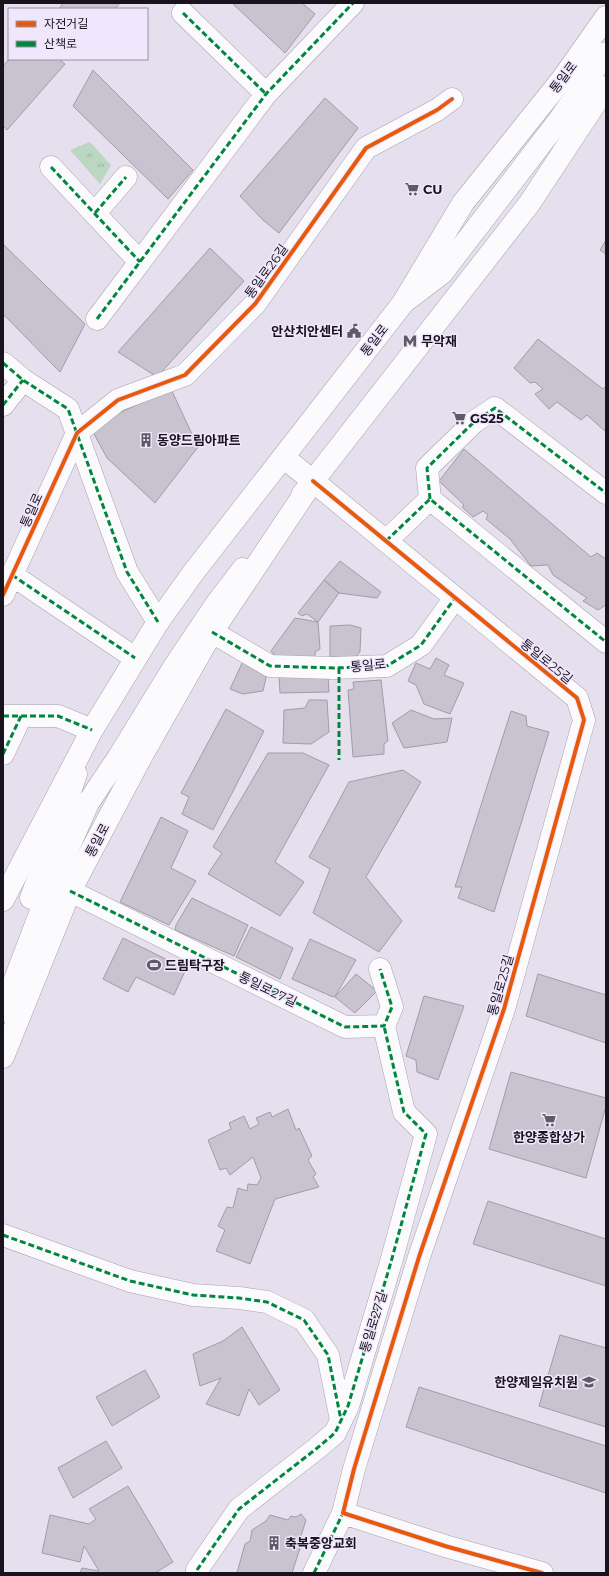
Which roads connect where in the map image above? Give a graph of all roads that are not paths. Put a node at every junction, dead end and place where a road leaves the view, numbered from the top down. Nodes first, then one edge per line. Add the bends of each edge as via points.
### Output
1 (353, 3) edge
2 (183, 13) dead end
3 (606, 17) edge
4 (606, 53) edge
5 (606, 87) edge
6 (266, 94) junction
7 (452, 99) dead end
8 (51, 167) dead end
9 (126, 176) dead end
10 (95, 214) junction
11 (140, 262) junction
12 (403, 303) junction
13 (97, 319) dead end
14 (3, 363) edge
15 (23, 380) junction
16 (3, 405) edge
17 (77, 433) junction
18 (283, 457) junction
19 (314, 481) junction
20 (606, 493) edge
21 (430, 499) junction
22 (386, 541) junction
23 (12, 575) junction
24 (3, 595) edge
25 (455, 598) junction
26 (158, 622) junction
27 (212, 632) junction
28 (606, 642) edge
29 (135, 658) junction
30 (12, 716) edge
31 (89, 738) junction
32 (3, 754) edge
33 (70, 891) junction
34 (3, 900) edge
35 (380, 969) dead end
36 (3, 972) edge
37 (3, 1011) edge
38 (384, 1026) junction
39 (3, 1057) edge
40 (3, 1235) edge
41 (341, 1420) junction
42 (343, 1514) junction
43 (197, 1570) dead end
44 (314, 1573) edge
45 (542, 1573) edge

1 - 6 street
2 - 6 street
3 - 12 street, 통일로 via 563,78 464,203
4 - 12 street via 557,123 442,273
5 - 19 street, 통일로 via 529,204
6 - 11 street
7 - 17 street, 통일로26길 via 437,110 366,148 255,304 185,376 118,400
8 - 10 street
9 - 10 street
10 - 11 street
11 - 13 street
12 - 18 street, 통일로
14 - 15 street
15 - 16 street
15 - 17 street via 68,410
17 - 23 street, 통일로
17 - 26 street via 127,572
18 - 19 street, 통일로25길
18 - 26 street, 통일로 via 192,573
19 - 22 street, 통일로25길
19 - 27 street, 통일로
19 - 37 street via 217,603 88,803 44,903
20 - 21 street via 495,408 474,422 428,468
21 - 22 street
21 - 28 street
22 - 25 street, 통일로25길
23 - 24 street, 통일로
23 - 29 street
25 - 27 street, 통일로 via 421,645 387,666 270,666
25 - 42 street, 통일로25길 via 577,698 584,720 498,1029 419,1258 356,1462
26 - 29 street, 통일로
27 - 33 street, 통일로 via 145,750
29 - 31 street, 통일로
30 - 31 street via 58,716
30 - 32 street
31 - 34 street, 통일로
31 - 36 street
33 - 38 street, 통일로27길 via 345,1027
33 - 39 street, 통일로
35 - 38 street via 392,1007
38 - 41 street, 통일로27길 via 404,1112 426,1134 391,1262 348,1406
40 - 41 street via 130,1281 193,1295 267,1302 304,1320 328,1355
41 - 43 street, 통일로27길 via 335,1432 316,1449 239,1509
42 - 44 street, 통일로25길
42 - 45 street

